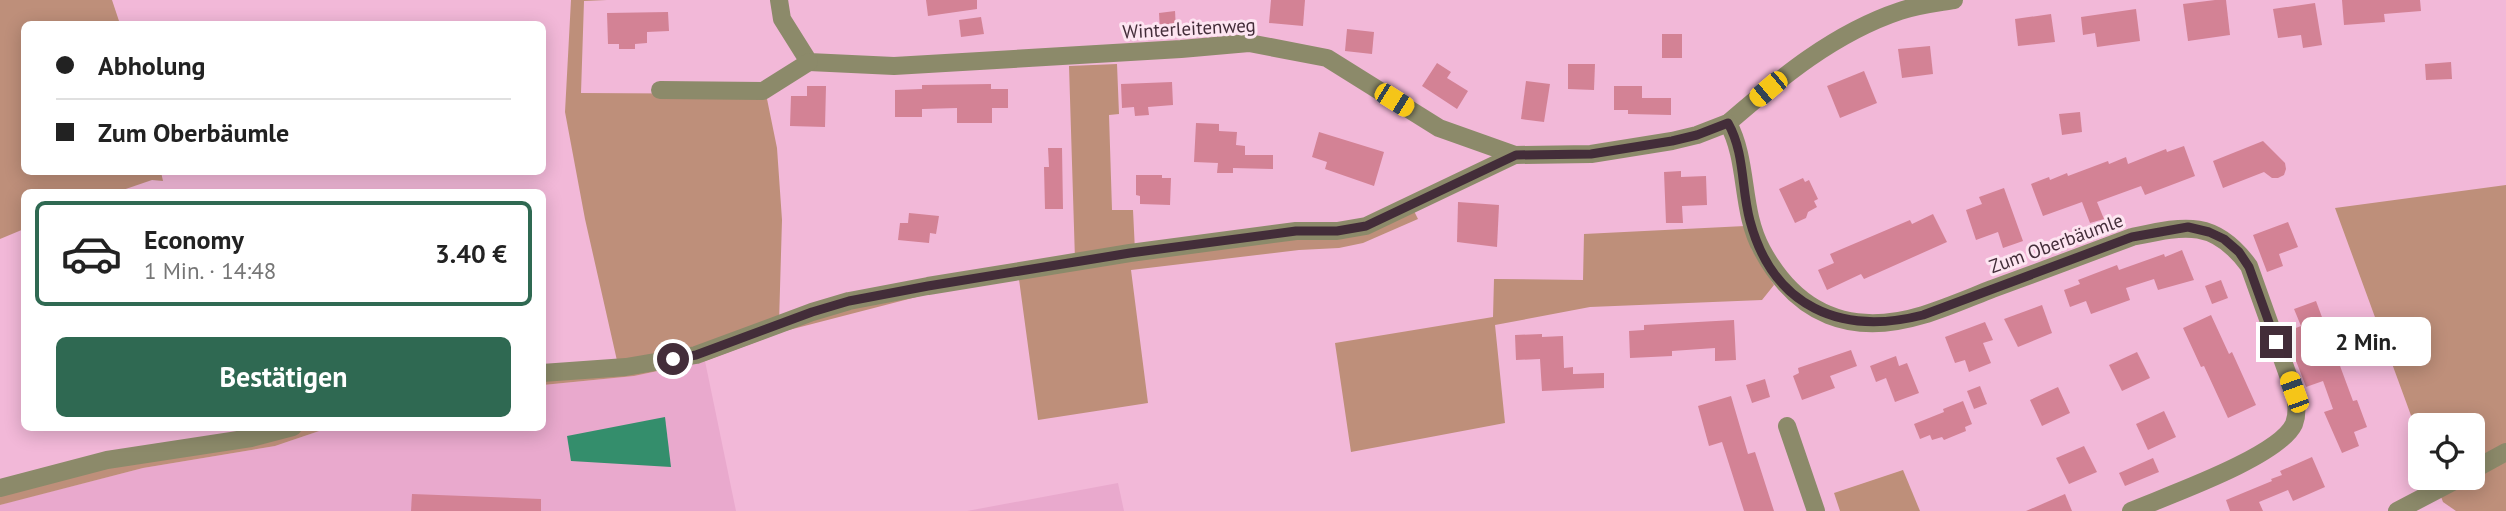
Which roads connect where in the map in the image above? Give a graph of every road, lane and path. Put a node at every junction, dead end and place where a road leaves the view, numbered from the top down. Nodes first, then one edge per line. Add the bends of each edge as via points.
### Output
1 (779, 0) edge
2 (1954, 0) edge
3 (809, 62) junction
4 (660, 90) dead end
5 (1728, 123) junction
6 (1516, 155) junction
7 (546, 373) edge
8 (1787, 426) dead end
9 (278, 431) edge
10 (2506, 452) edge
11 (2485, 463) edge
12 (0, 488) edge
13 (2437, 490) edge
14 (1816, 511) edge
15 (2131, 511) edge
16 (2397, 511) edge

1 - 3 street via 782,19
2 - 5 street, Winterleitenweg via 1904,9 1851,32 1809,58
3 - 4 street via 763,91
3 - 6 street, Winterleitenweg via 894,66 1249,43 1327,58 1439,128
5 - 6 street, Winterleitenweg via 1672,141 1591,154
5 - 15 street, Zum Oberbäumle via 1739,150 1750,223 1760,247 1788,289 1829,317 1870,323 1914,318 2132,237 2164,230 2188,227 2209,232 2239,252 2249,267 2294,392 2293,426 2275,446 2250,460
6 - 7 street via 1366,226 1296,231 928,286 812,312 696,355 626,367
8 - 14 street
9 - 12 street via 107,460
10 - 11 street
13 - 16 street

